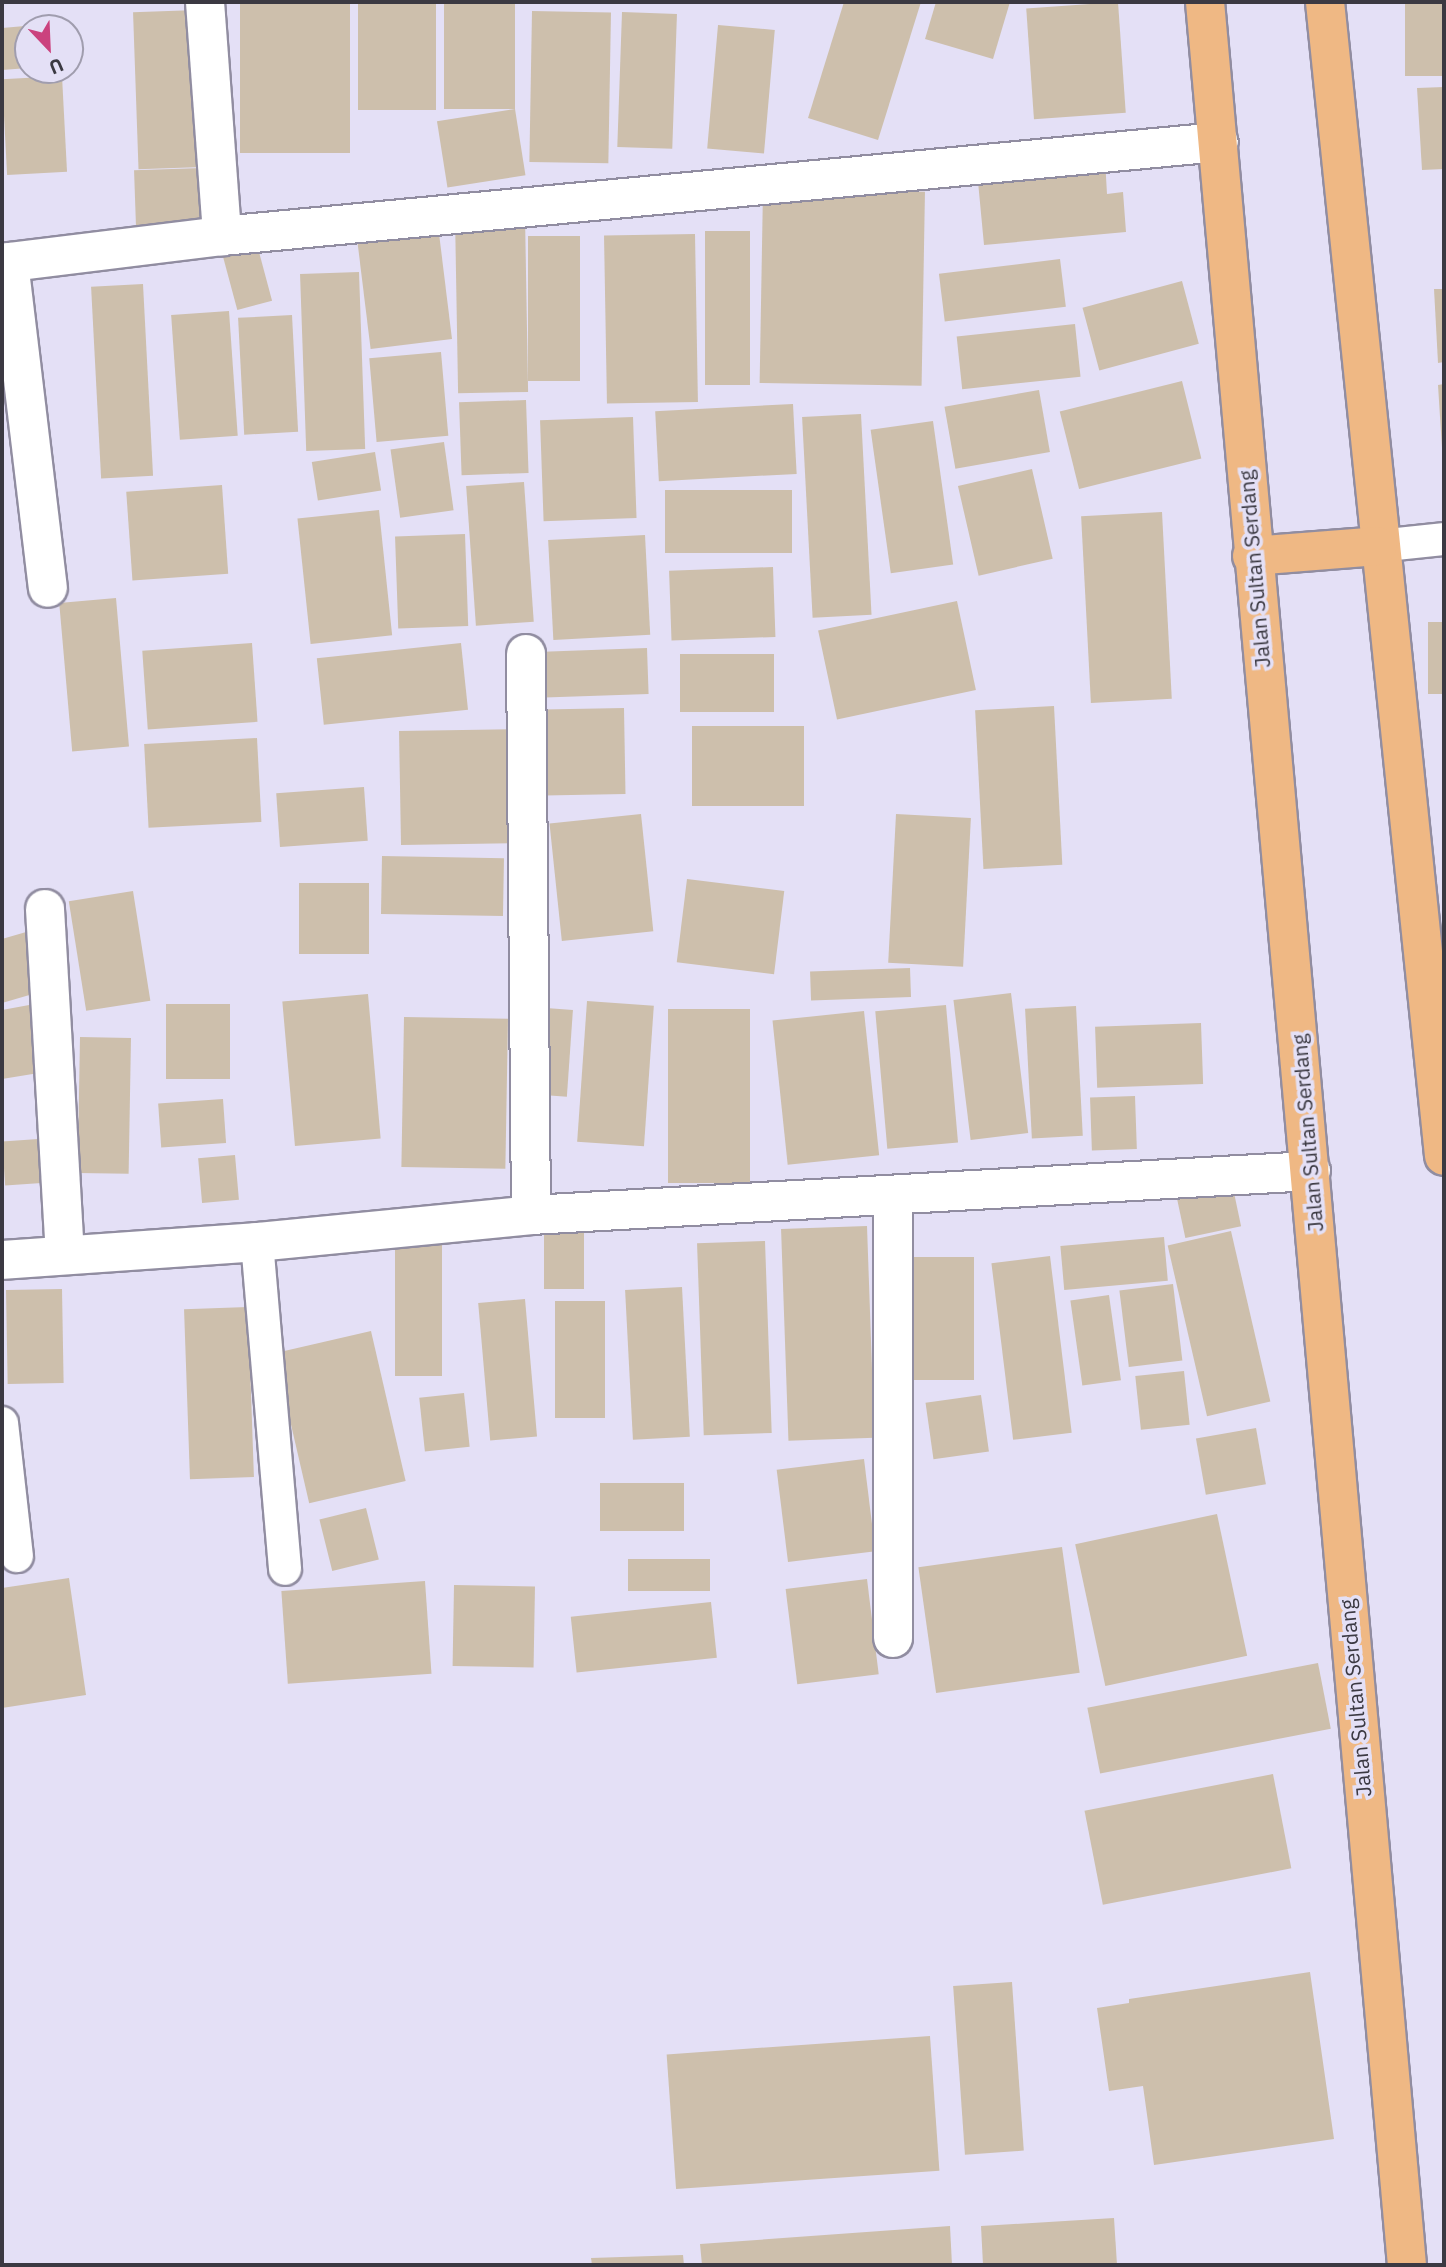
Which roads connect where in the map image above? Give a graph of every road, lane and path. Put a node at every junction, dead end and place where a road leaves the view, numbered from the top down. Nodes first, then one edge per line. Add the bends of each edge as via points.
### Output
1 (205, 2) edge
2 (1205, 2) edge
3 (1325, 2) edge
4 (1219, 142) junction
5 (222, 236) junction
6 (6, 262) edge
7 (1444, 539) edge
8 (1378, 546) junction
9 (1252, 556) junction
10 (48, 589) dead end
11 (526, 654) dead end
12 (45, 909) dead end
13 (1444, 1156) edge
14 (1311, 1171) junction
15 (893, 1195) junction
16 (531, 1215) junction
17 (257, 1242) junction
18 (65, 1254) junction
19 (2, 1260) edge
20 (2, 1423) edge
21 (17, 1556) dead end
22 (285, 1569) dead end
23 (893, 1638) dead end
24 (1407, 2265) edge

1 - 5 street
2 - 4 highway, Jalan Sultan Serdang
3 - 8 highway
4 - 5 street
4 - 9 highway, Jalan Sultan Serdang
5 - 6 street
6 - 10 street
7 - 8 lane
8 - 9 highway
8 - 13 highway
9 - 14 highway, Jalan Sultan Serdang
11 - 16 street
12 - 18 street
14 - 15 street
14 - 24 highway, Jalan Sultan Serdang
15 - 16 street
15 - 23 street
16 - 17 street
17 - 18 street
17 - 22 lane
18 - 19 street
20 - 21 lane

